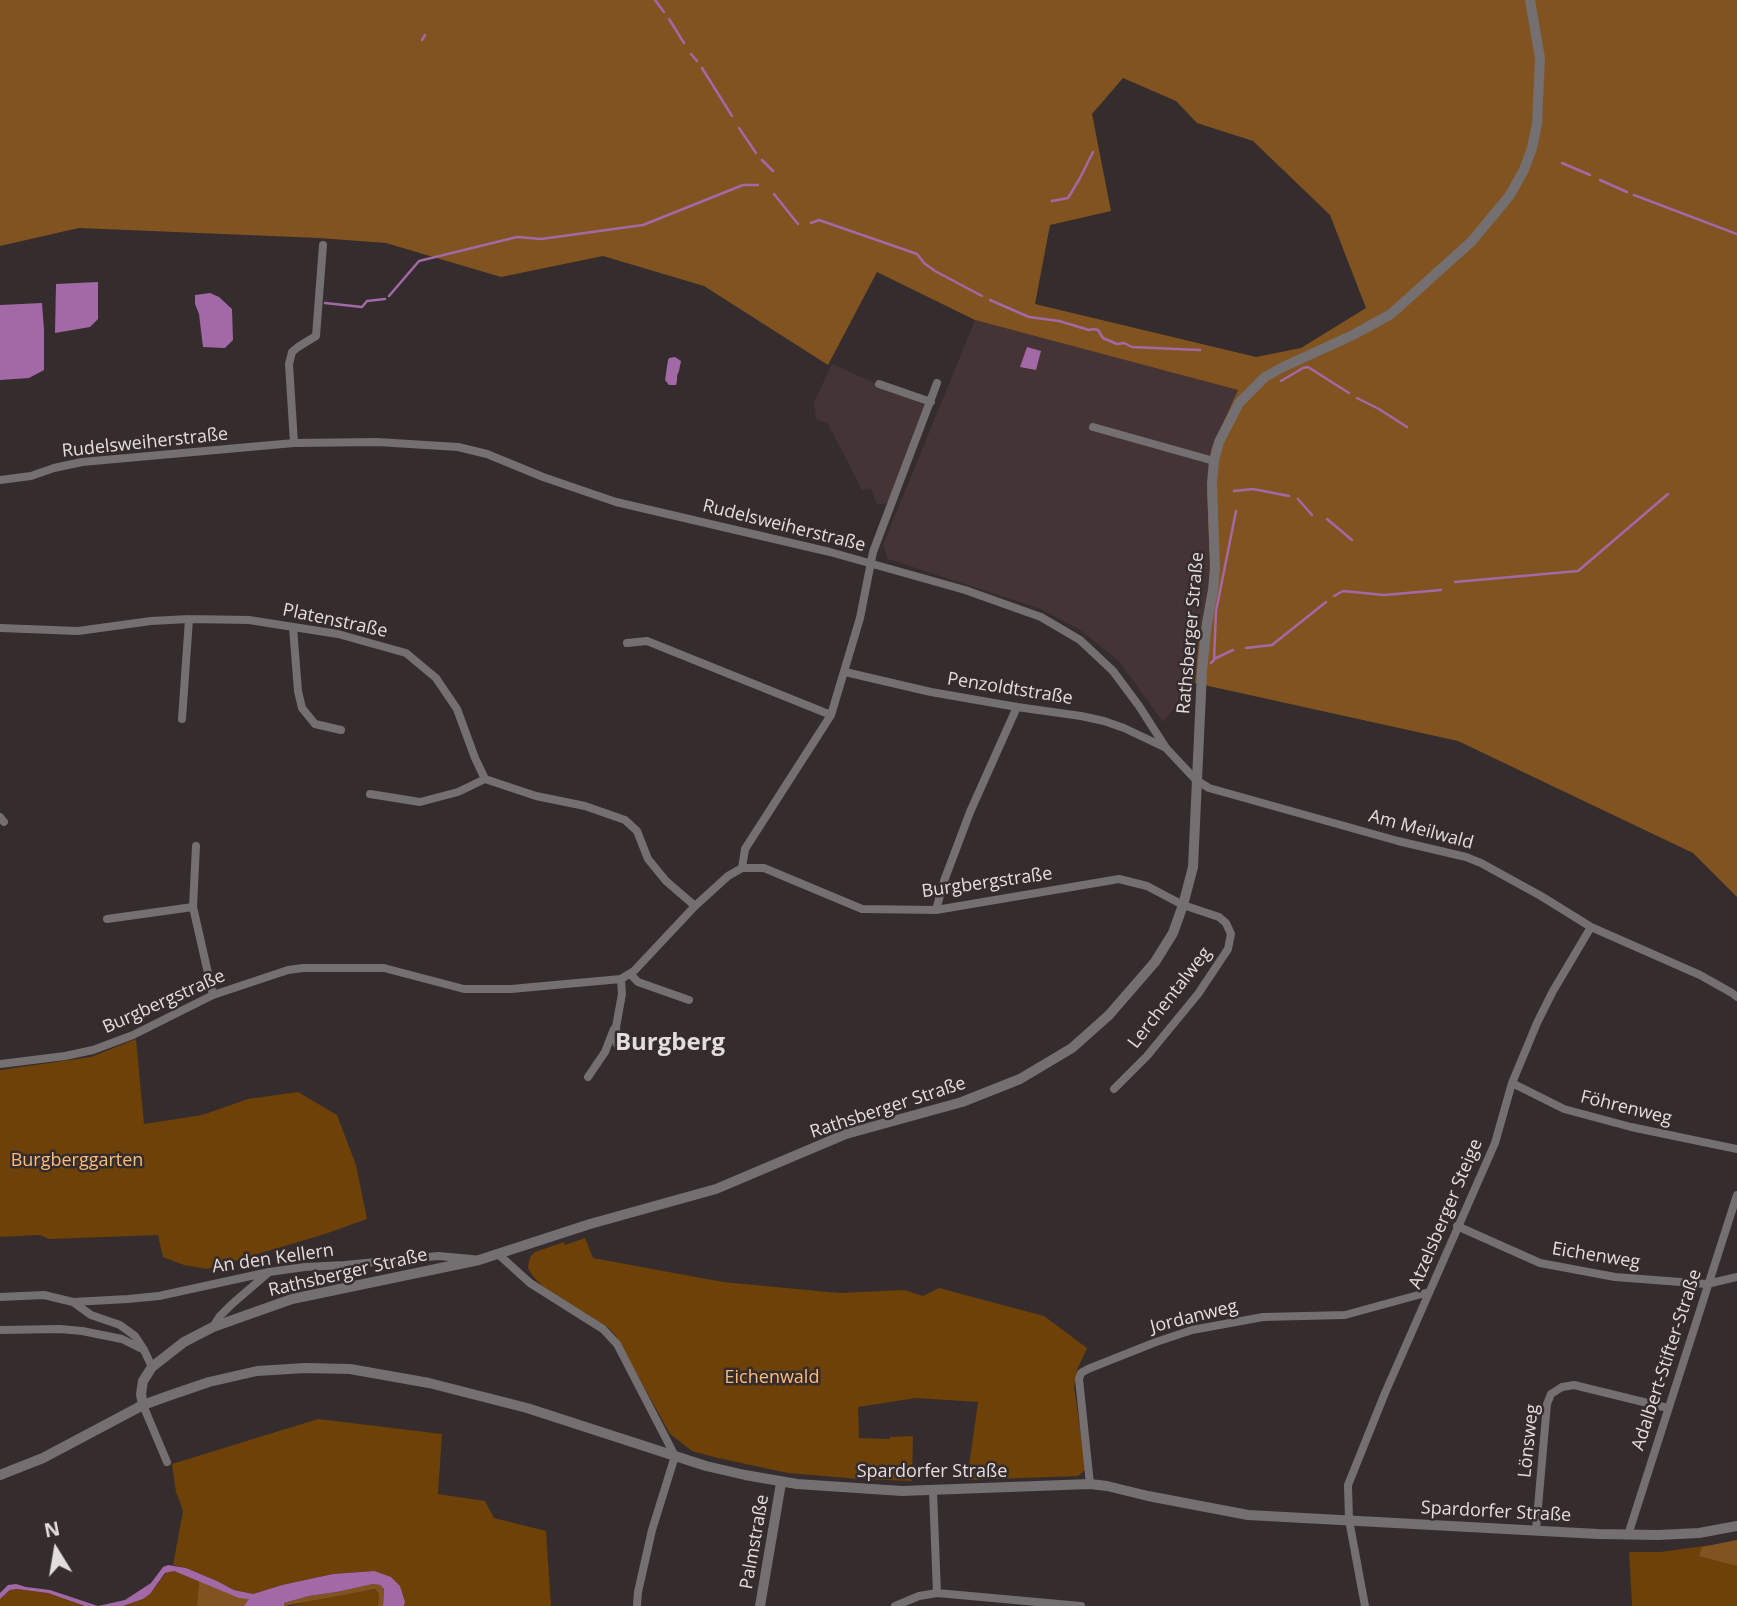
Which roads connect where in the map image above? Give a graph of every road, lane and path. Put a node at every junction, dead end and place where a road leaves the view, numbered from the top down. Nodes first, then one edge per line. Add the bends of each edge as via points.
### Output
1 (1530, 0) edge
2 (323, 245) dead end
3 (937, 383) dead end
4 (879, 384) dead end
5 (931, 402) junction
6 (1093, 427) dead end
7 (294, 443) junction
8 (1214, 461) junction
9 (0, 480) edge
10 (871, 563) junction
11 (189, 619) junction
12 (293, 627) junction
13 (0, 628) edge
14 (627, 643) dead end
15 (845, 672) junction
16 (1017, 707) junction
17 (831, 715) junction
18 (182, 719) dead end
19 (341, 730) dead end
20 (1166, 748) junction
21 (485, 779) junction
22 (1196, 780) junction
23 (370, 794) dead end
24 (196, 846) dead end
25 (742, 868) junction
26 (1184, 905) junction
27 (695, 906) junction
28 (193, 907) junction
29 (936, 910) junction
30 (107, 919) dead end
31 (1591, 927) junction
32 (630, 974) junction
33 (621, 979) junction
34 (213, 995) junction
35 (1737, 998) edge
36 (689, 999) dead end
37 (616, 1027) junction
38 (617, 1044) dead end
39 (0, 1064) edge
40 (588, 1077) dead end
41 (1512, 1083) junction
42 (1114, 1090) dead end
43 (1737, 1149) edge
44 (1737, 1195) edge
45 (1457, 1226) junction
46 (498, 1254) junction
47 (478, 1260) junction
48 (269, 1272) junction
49 (1737, 1277) edge
50 (1707, 1284) junction
51 (1429, 1292) junction
52 (0, 1297) edge
53 (73, 1302) junction
54 (213, 1327) junction
55 (0, 1331) edge
56 (144, 1350) junction
57 (152, 1367) junction
58 (143, 1405) junction
59 (1668, 1408) junction
60 (675, 1456) junction
61 (167, 1462) dead end
62 (0, 1475) edge
63 (781, 1483) junction
64 (1090, 1484) junction
65 (933, 1491) junction
66 (1349, 1520) junction
67 (1737, 1526) edge
68 (1536, 1530) junction
69 (1628, 1535) junction
70 (937, 1593) junction
71 (637, 1606) edge
72 (760, 1606) edge
73 (895, 1606) edge
74 (1081, 1606) edge
75 (1365, 1606) edge

1 - 8 street, Rathsberger Straße via 1540,58 1537,124 1528,159 1510,195 1483,229 1391,314 1265,377 1232,416
2 - 7 street via 316,336 292,352 289,364
3 - 5 street
4 - 5 street
5 - 10 street
6 - 8 street
7 - 9 street, Rudelsweiherstraße via 82,462
7 - 10 street, Rudelsweiherstraße via 458,447 616,502
8 - 22 street, Rathsberger Straße via 1215,569 1202,663
10 - 15 street
10 - 20 street, Rudelsweiherstraße via 1004,603 1041,617 1080,640 1113,671
11 - 12 street, Platenstraße via 250,620
11 - 13 street, Platenstraße via 78,631
11 - 18 street
12 - 19 street via 302,708 315,724
12 - 21 street, Platenstraße via 406,653 436,678 457,709
14 - 17 street via 648,641
15 - 16 street, Penzoldtstraße
15 - 17 street
16 - 20 street, Penzoldtstraße via 1104,720
16 - 29 street via 970,812
17 - 25 street via 745,849
20 - 22 street, Rudelsweiherstraße
21 - 23 street via 419,802
21 - 27 street via 625,820 637,831 654,867
22 - 26 street, Rathsberger Straße via 1193,867
22 - 31 street, Am Meilwald via 1270,806 1466,857
24 - 28 street
25 - 27 street, Burgbergstraße
25 - 29 street, Burgbergstraße via 764,868 862,909
26 - 29 street, Burgbergstraße via 1147,886 1119,879
26 - 42 street, Lerchentalweg via 1226,923 1231,934 1228,949 1198,994
26 - 46 street, Rathsberger Straße via 1155,962 1110,1015 1072,1048 1020,1079 962,1102 846,1134 716,1189
27 - 32 street, Burgbergstraße
28 - 30 street
28 - 34 street
31 - 35 street, Am Meilwald via 1700,975
31 - 41 street, Atzelsberger Steige via 1553,991
32 - 33 street, Burgbergstraße
32 - 36 street via 638,982
33 - 34 street, Burgbergstraße via 464,989 384,968 303,968
33 - 37 street
34 - 39 street, Burgbergstraße via 93,1050
37 - 38 street
37 - 40 street
41 - 43 street, Föhrenweg via 1564,1109
41 - 45 street, Atzelsberger Steige via 1494,1143
44 - 50 street, Adalbert-Stifter-Straße
45 - 50 street, Eichenweg via 1540,1263 1615,1277
45 - 51 street, Atzelsberger Steige
46 - 47 street, Rathsberger Straße
46 - 60 street via 530,1283 603,1329 617,1344
47 - 48 street, An den Kellern via 438,1256
47 - 54 street, Rathsberger Straße via 292,1299
48 - 53 street, An den Kellern via 159,1296
48 - 54 street
49 - 50 street, Eichenweg
50 - 59 street, Adalbert-Stifter-Straße
51 - 64 street, Jordanweg via 1345,1315 1263,1317 1192,1331 1087,1369 1079,1379
51 - 66 street, Atzelsberger Steige via 1348,1485
52 - 53 street, An den Kellern via 44,1295
53 - 56 street, An den Kellern via 91,1315 120,1325
54 - 57 street, Rathsberger Straße
55 - 56 street via 82,1331 122,1339
56 - 57 street, An den Kellern
57 - 58 street via 144,1381
58 - 60 street, Spardorfer Straße via 257,1371 351,1370 429,1383 527,1408
58 - 61 street
58 - 62 street, Spardorfer Straße via 43,1458
59 - 68 street, Lönsweg via 1574,1385 1551,1394
59 - 69 street, Adalbert-Stifter-Straße
60 - 63 street, Spardorfer Straße
60 - 71 street via 652,1530
63 - 65 street, Spardorfer Straße
63 - 72 street, Palmstraße
64 - 65 street, Spardorfer Straße
64 - 66 street, Spardorfer Straße via 1248,1515
65 - 70 street
66 - 68 street, Spardorfer Straße
66 - 75 street, Atzelsberger Steige
67 - 69 street, Spardorfer Straße via 1699,1533
68 - 69 street, Spardorfer Straße
70 - 73 street
70 - 74 street

